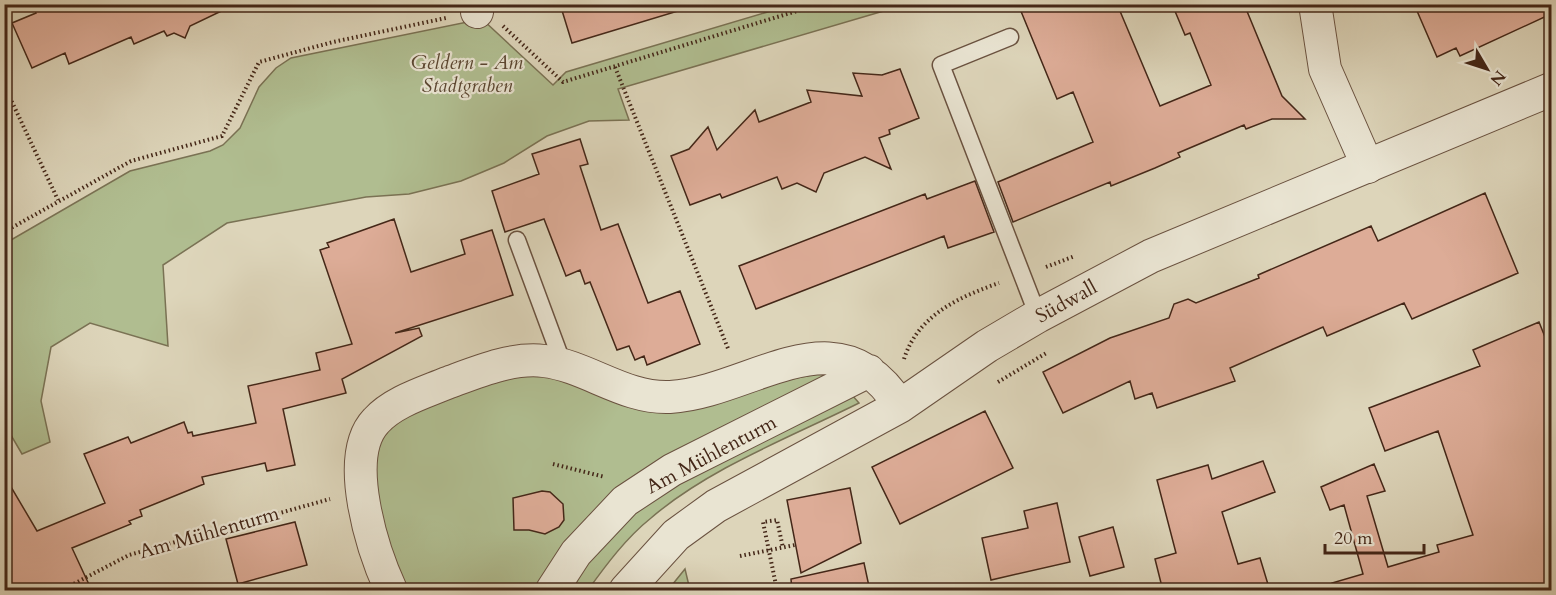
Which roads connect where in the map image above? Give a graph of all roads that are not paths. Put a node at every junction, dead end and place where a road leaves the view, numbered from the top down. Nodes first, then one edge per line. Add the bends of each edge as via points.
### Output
1 (1315, 4) edge
2 (1010, 37) dead end
3 (1551, 89) edge
4 (1368, 167) junction
5 (517, 240) dead end
6 (1038, 316) junction
7 (564, 367) junction
8 (869, 371) junction
9 (900, 406) junction
10 (391, 591) edge
11 (552, 591) edge
12 (626, 591) edge

1 - 4 street via 1325,69
2 - 6 lane via 942,65
3 - 4 street, Südwall
4 - 6 street, Südwall via 1151,256
5 - 7 lane
6 - 9 street, Südwall
7 - 8 street via 636,393 668,397 697,394 808,358 839,358
7 - 10 street via 546,361 522,361 471,374 389,409 374,422 364,442 361,490 374,546
8 - 9 street via 889,387
8 - 11 street, Am Mühlenturm via 672,470 639,492 597,528
9 - 12 street, Südwall via 717,506 676,535

